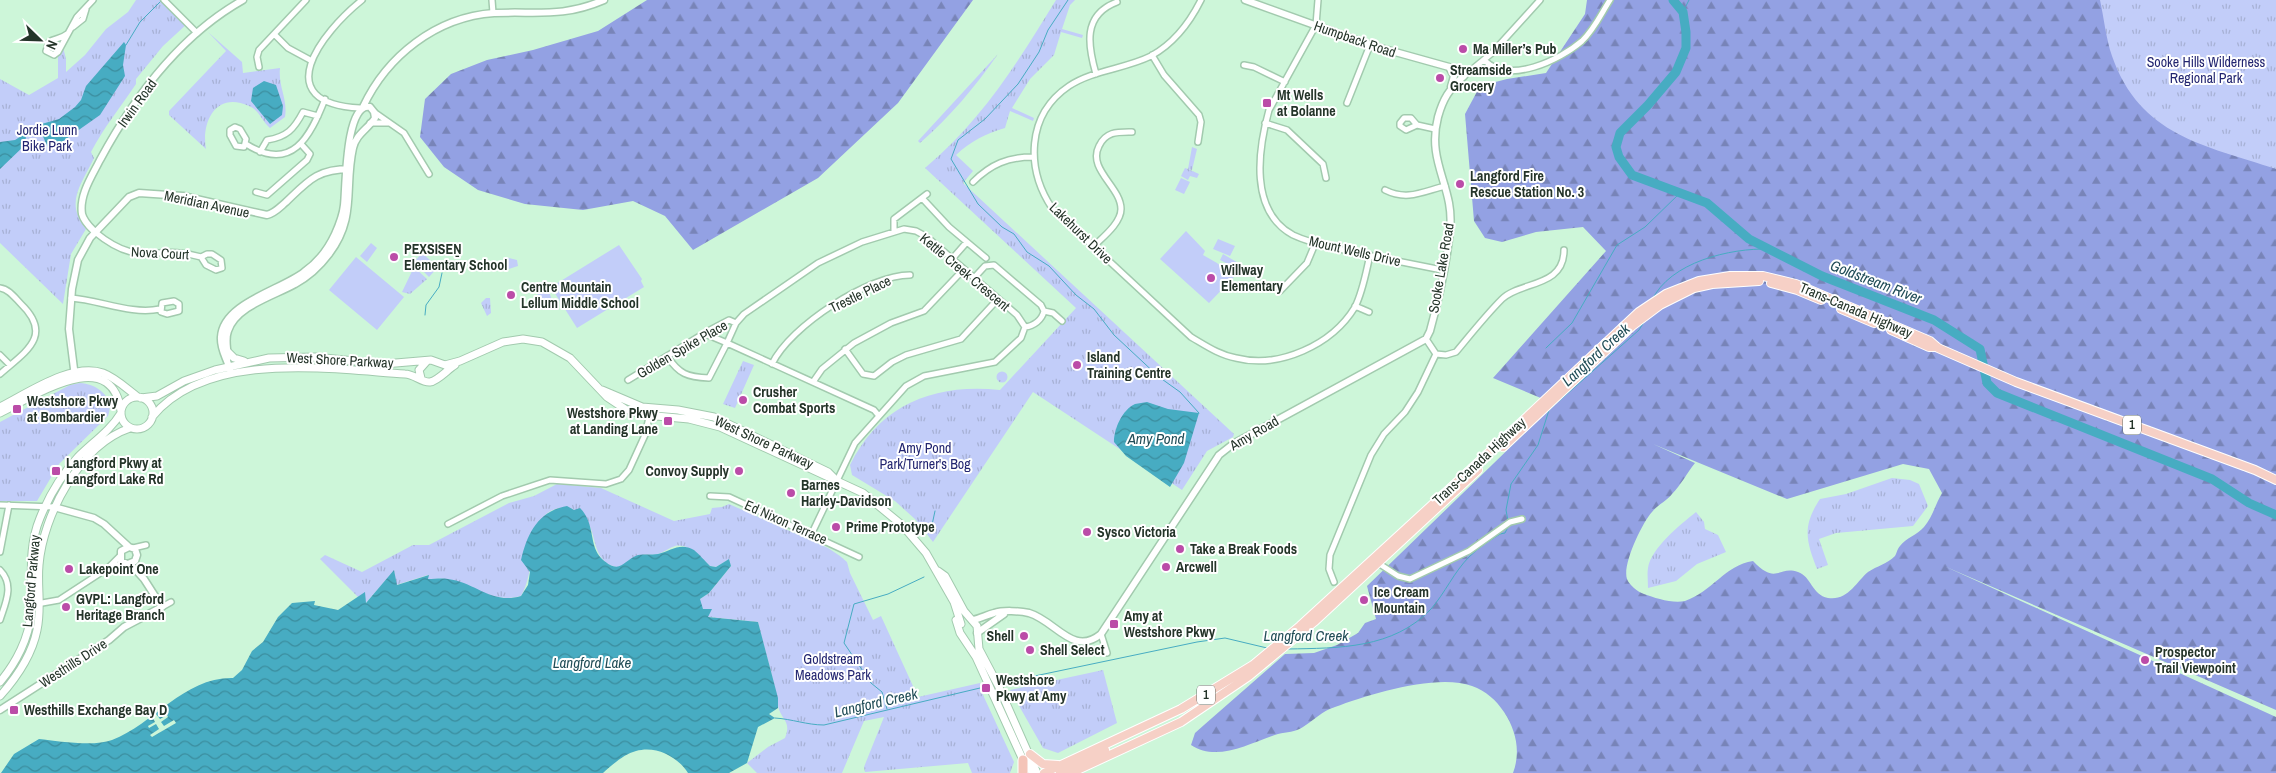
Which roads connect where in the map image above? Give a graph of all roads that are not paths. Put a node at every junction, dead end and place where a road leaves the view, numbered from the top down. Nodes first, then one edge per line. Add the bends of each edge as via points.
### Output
1 (93, 0) edge
2 (164, 0) edge
3 (243, 0) edge
4 (306, 0) edge
5 (362, 0) edge
6 (492, 0) edge
7 (604, 0) edge
8 (1201, 0) edge
9 (1245, 0) edge
10 (1318, 0) edge
11 (1540, 0) edge
12 (1610, 0) edge
13 (1117, 2) dead end
14 (494, 14) junction
15 (1316, 25) junction
16 (69, 31) junction
17 (197, 33) junction
18 (274, 34) junction
19 (1370, 46) junction
20 (1152, 55) junction
21 (1484, 60) junction
22 (312, 61) junction
23 (1244, 65) dead end
24 (259, 67) dead end
25 (1449, 67) junction
26 (1096, 74) junction
27 (1464, 76) junction
28 (1285, 82) junction
29 (1450, 89) junction
30 (370, 92) junction
31 (325, 99) junction
32 (1347, 104) dead end
33 (362, 107) junction
34 (348, 108) junction
35 (373, 110) junction
36 (318, 116) junction
37 (357, 117) junction
38 (389, 123) junction
39 (1265, 123) junction
40 (369, 124) junction
41 (1417, 125) dead end
42 (1435, 129) junction
43 (1132, 132) dead end
44 (1198, 142) dead end
45 (246, 144) dead end
46 (301, 144) junction
47 (260, 152) junction
48 (1033, 157) junction
49 (349, 169) junction
50 (429, 174) dead end
51 (1326, 178) dead end
52 (973, 182) dead end
53 (1445, 186) junction
54 (1384, 190) dead end
55 (256, 192) dead end
56 (894, 231) junction
57 (95, 232) junction
58 (966, 243) junction
59 (1315, 244) junction
60 (1094, 246) junction
61 (1564, 250) dead end
62 (1370, 256) junction
63 (202, 257) dead end
64 (986, 258) dead end
65 (952, 259) junction
66 (964, 270) junction
67 (1442, 270) junction
68 (910, 275) dead end
69 (974, 278) junction
70 (0, 288) edge
71 (1280, 291) dead end
72 (71, 298) junction
73 (998, 299) junction
74 (1355, 306) junction
75 (160, 309) dead end
76 (1044, 311) junction
77 (1369, 312) dead end
78 (1062, 321) dead end
79 (736, 323) junction
80 (1025, 328) junction
81 (708, 335) junction
82 (1426, 339) junction
83 (727, 343) junction
84 (1938, 348) junction
85 (845, 349) junction
86 (227, 351) junction
87 (1436, 354) junction
88 (0, 355) edge
89 (667, 356) junction
90 (250, 361) junction
91 (426, 361) junction
92 (460, 361) junction
93 (228, 363) junction
94 (437, 363) junction
95 (772, 364) junction
96 (10, 365) junction
97 (0, 374) edge
98 (74, 375) junction
99 (231, 375) junction
100 (439, 377) junction
101 (421, 378) junction
102 (628, 380) dead end
103 (813, 382) junction
104 (139, 398) junction
105 (0, 407) edge
106 (121, 412) junction
107 (650, 412) junction
108 (0, 413) edge
109 (879, 416) junction
110 (152, 417) junction
111 (130, 428) junction
112 (836, 480) junction
113 (2276, 480) edge
114 (710, 496) dead end
115 (0, 505) edge
116 (9, 505) junction
117 (45, 506) junction
118 (54, 507) junction
119 (1522, 519) dead end
120 (448, 524) dead end
121 (812, 533) junction
122 (115, 535) junction
123 (131, 547) junction
124 (0, 552) edge
125 (120, 553) junction
126 (859, 556) dead end
127 (137, 557) junction
128 (1378, 563) junction
129 (126, 564) junction
130 (108, 568) junction
131 (0, 570) edge
132 (937, 570) junction
133 (144, 579) junction
134 (1334, 582) dead end
135 (171, 602) dead end
136 (40, 604) junction
137 (31, 605) junction
138 (162, 608) junction
139 (1006, 612) junction
140 (0, 620) edge
141 (972, 620) junction
142 (961, 629) junction
143 (979, 631) junction
144 (1101, 634) junction
145 (1278, 644) junction
146 (1107, 653) dead end
147 (0, 682) edge
148 (0, 696) edge
149 (0, 710) edge
150 (1027, 757) junction
151 (1060, 769) edge
152 (1023, 773) edge
153 (1035, 773) edge
154 (1044, 773) edge
155 (1072, 773) edge

1 - 16 street via 87,6 83,19
2 - 17 street
3 - 17 street, Irwin Road
4 - 18 street
5 - 22 street via 335,27
6 - 14 street
7 - 14 street via 556,13
8 - 20 street, Lakehurst Drive via 1177,36
9 - 15 street, Humpback Road
10 - 15 street
11 - 21 street, Sooke Lake Road
12 - 21 street via 1591,32 1581,42 1540,67 1497,69
13 - 26 street via 1107,6 1095,20 1089,35 1089,51
14 - 30 street via 454,22 418,41 388,67
15 - 19 street, Humpback Road
15 - 28 street, Mount Wells Drive
16 - 16 street via 63,38 48,42 46,51 58,52
17 - 57 street, Irwin Road via 178,50 139,97 88,183 82,215
18 - 22 street via 288,48
18 - 24 street via 258,52
19 - 25 street, Humpback Road
19 - 32 street
20 - 26 street, Lakehurst Drive
20 - 44 street via 1164,75 1199,115
21 - 27 street, Sooke Lake Road
22 - 31 street via 309,84 314,93
23 - 28 street
25 - 27 street, Humpback Road
25 - 29 street via 1454,76
26 - 48 street, Lakehurst Drive via 1069,86 1054,100 1042,116 1035,136
27 - 29 street, Sooke Lake Road
28 - 39 street, Mount Wells Drive
29 - 42 street, Sooke Lake Road
30 - 33 street
30 - 35 street
31 - 34 street
31 - 36 street
33 - 34 street
33 - 35 street
33 - 37 street
34 - 37 street
35 - 38 street
35 - 40 street via 375,118
36 - 46 street via 314,128
36 - 47 street via 303,112 288,134 268,140
37 - 40 street via 362,124
37 - 49 street via 350,140
38 - 40 street
38 - 50 street via 404,133
39 - 51 street via 1287,130 1323,164
39 - 59 street, Mount Wells Drive via 1261,155 1261,189 1265,204 1274,219 1292,234
40 - 49 street via 355,143
41 - 42 street
42 - 53 street, Sooke Lake Road via 1435,155
43 - 60 street via 1112,133 1104,137 1098,147 1096,158 1099,168 1120,199 1122,210 1116,222
45 - 47 street
46 - 47 street via 280,155
46 - 55 street via 309,153 308,158 267,195
48 - 52 street via 1016,157 998,163
48 - 60 street, Lakehurst Drive via 1036,177 1052,208
49 - 57 street, Meridian Avenue via 331,169 312,177 277,210 267,215 195,198 139,193 129,197
49 - 86 street via 348,214 330,252 304,278 237,316 228,329
49 - 93 street via 342,216 330,244 305,272 231,314 221,337
53 - 54 street via 1408,196
53 - 67 street, Sooke Lake Road via 1450,230
56 - 58 street via 894,219 925,196
56 - 65 street, Kettle Creek Crescent via 908,229 919,232
56 - 79 street, Kettle Creek Crescent via 862,242 818,264 744,314
57 - 63 street, Nova Court via 114,247 131,253 181,252
57 - 72 street, Meridian Avenue via 78,260
58 - 64 street
58 - 65 street
59 - 62 street, Mount Wells Drive
59 - 71 street via 1307,263
60 - 74 street, Lakehurst Drive via 1191,337 1238,359 1270,360 1299,352 1318,343 1337,328
61 - 87 street via 1560,267 1543,281 1504,297 1456,352
62 - 67 street, Mount Wells Drive
62 - 74 street, Lakehurst Drive
65 - 66 street, Kettle Creek Crescent
66 - 69 street, Kettle Creek Crescent
66 - 85 street via 923,313 878,329
67 - 82 street, Sooke Lake Road
68 - 95 street, Trestle Place via 879,282 836,304 796,335
69 - 73 street, Kettle Creek Crescent
69 - 76 street via 985,266 994,265
70 - 96 street via 8,291 30,313 36,327 31,346
72 - 75 street via 131,309
72 - 98 street, Meridian Avenue via 69,340
73 - 80 street, Kettle Creek Crescent via 1021,318
73 - 85 street via 961,339 906,355 874,376 863,374
74 - 77 street
76 - 78 street via 1053,313
76 - 80 street via 1034,325
79 - 81 street, Golden Spike Place via 729,320 710,330
79 - 83 street, Kettle Creek Crescent
80 - 109 street via 1021,338 999,360 918,378 901,390
81 - 83 street
81 - 89 street, Golden Spike Place via 700,336
82 - 87 street
82 - 144 street, Amy Road via 1233,444 1219,455
83 - 89 street, Kettle Creek Crescent via 709,378 682,374
83 - 95 street
84 - 113 highway, Trans-Canada Highway / 1
84 - 128 highway, Trans-Canada Highway / 1 via 1775,283 1741,280 1694,288 1660,305 1632,326
84 - 145 highway, Trans-Canada Highway / 1 via 1930,341 1782,280 1763,276 1730,276 1699,281 1672,291 1632,319
85 - 103 street via 822,369
86 - 90 main road via 234,358
86 - 93 street
87 - 134 street via 1418,392 1371,455 1330,555
88 - 96 street
89 - 102 street, Golden Spike Place
90 - 91 main road, West Shore Parkway via 300,356 384,364
90 - 93 main road, West Shore Parkway
91 - 94 main road
91 - 101 main road via 418,370
92 - 94 main road, West Shore Parkway
92 - 100 main road, West Shore Parkway
92 - 107 main road, West Shore Parkway via 503,342 532,340 563,353 602,390
93 - 99 street
93 - 104 main road, West Shore Parkway via 156,396
94 - 100 main road
95 - 103 street
96 - 97 street
98 - 104 main road via 103,373
98 - 105 main road
98 - 106 main road via 107,383 117,395
98 - 108 main road
99 - 101 main road, West Shore Parkway via 296,366 406,374
99 - 110 main road, West Shore Parkway via 178,392
100 - 101 main road via 428,382
103 - 109 street via 874,410
104 - 106 main road via 125,403
104 - 110 main road via 152,408
106 - 111 main road via 123,422
106 - 117 main road, Langford Parkway via 109,430 72,465
107 - 112 main road, West Shore Parkway via 678,410 714,417 828,472
107 - 120 street via 644,436 629,470 621,479 606,484 550,480 502,496
109 - 112 street via 855,443
110 - 111 main road via 143,428
111 - 118 main road, Langford Parkway via 113,436 84,462
112 - 121 street
112 - 132 main road, West Shore Parkway via 863,493 895,518
114 - 121 street, Ed Nixon Terrace via 729,496
115 - 116 street
116 - 117 street
116 - 124 street
117 - 118 street
117 - 137 main road, Langford Parkway via 31,552
118 - 122 street via 86,515 104,524
118 - 136 main road, Langford Parkway via 41,550
119 - 128 street via 1510,522 1469,551 1410,579 1398,576
121 - 126 street, Ed Nixon Terrace
122 - 123 street
122 - 125 street
123 - 125 street
123 - 127 street
123 - 127 street via 146,545
125 - 129 street
125 - 130 street
127 - 129 street
127 - 133 street
128 - 145 highway via 1370,565 1303,626
128 - 155 highway, Trans-Canada Highway / 1 via 1294,640 1225,694 1165,730
129 - 130 street
129 - 133 street
130 - 136 street via 59,600
131 - 140 street via 8,590
132 - 141 main road, West Shore Parkway via 945,576
132 - 142 main road, West Shore Parkway via 950,595
133 - 138 street
135 - 138 street, Westhills Drive
136 - 137 street
136 - 148 main road, Langford Parkway via 38,630 28,657
137 - 147 main road, Langford Parkway via 23,646
138 - 149 street, Westhills Drive via 124,627
139 - 141 street
139 - 143 street
139 - 144 street via 1029,613 1080,642 1090,642
141 - 142 main road
141 - 143 main road, West Shore Parkway
142 - 143 main road via 971,639
142 - 150 main road, West Shore Parkway
143 - 150 main road, West Shore Parkway via 977,645
144 - 146 street
145 - 151 highway, Trans-Canada Highway / 1 via 1253,665 1202,698
150 - 151 highway
150 - 152 highway
150 - 153 main road, West Shore Parkway
151 - 154 highway, Trans-Canada Highway / 1

